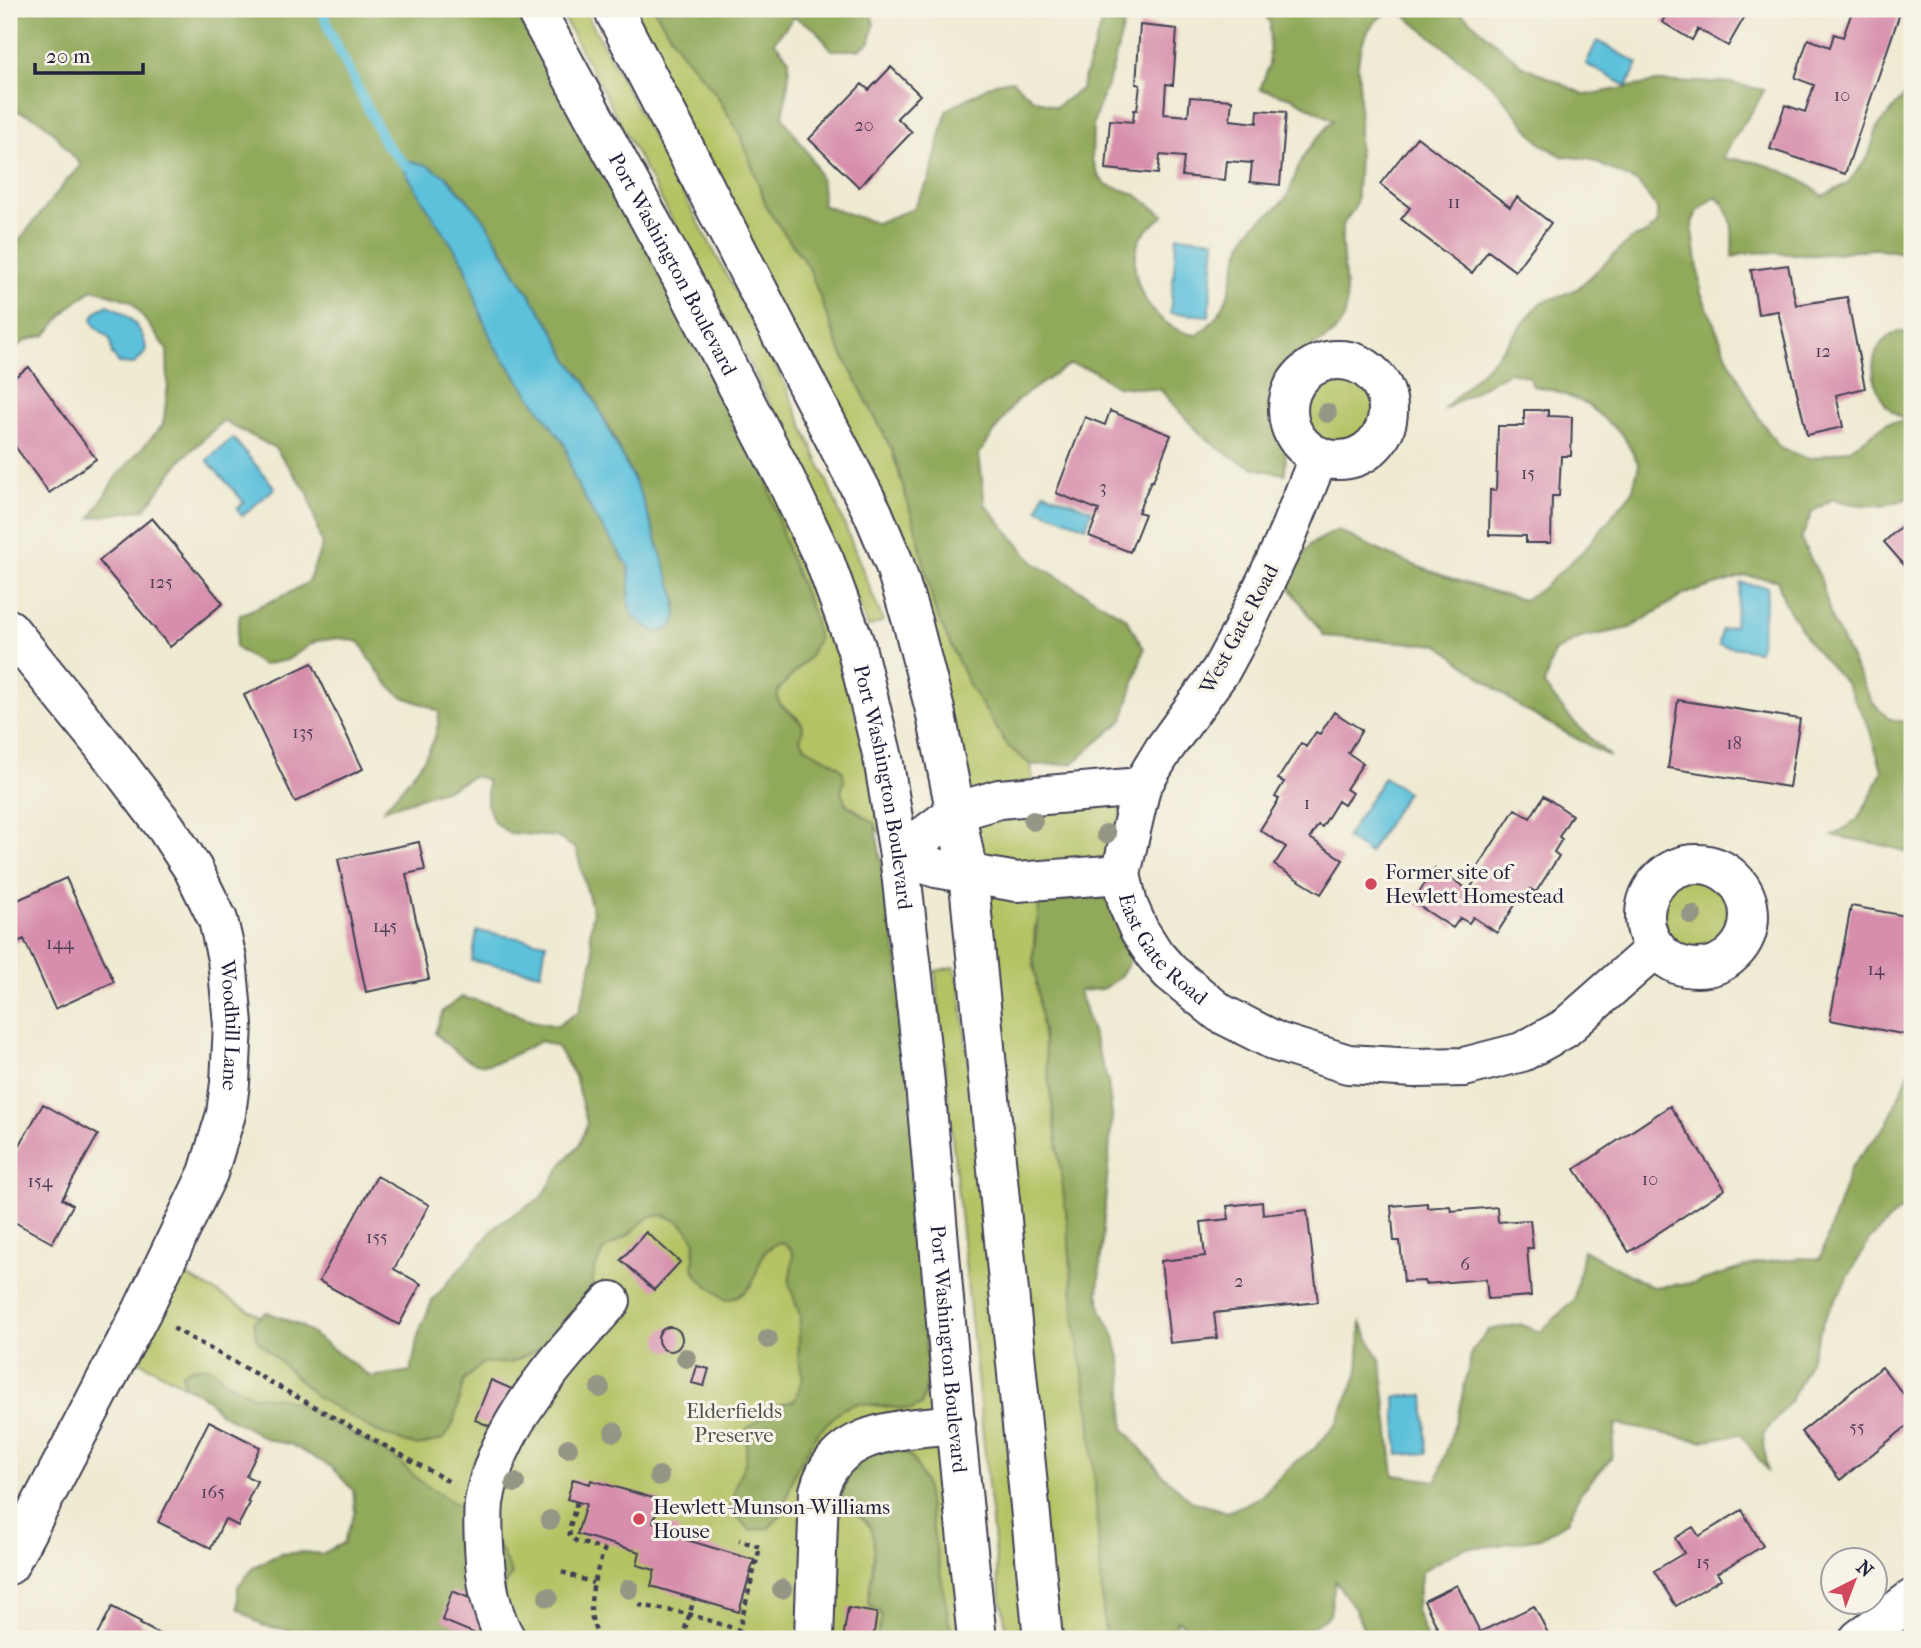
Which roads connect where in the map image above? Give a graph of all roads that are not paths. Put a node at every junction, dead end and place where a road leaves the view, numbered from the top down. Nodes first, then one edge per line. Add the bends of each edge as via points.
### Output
1 (536, 9) edge
2 (613, 9) edge
3 (1319, 456) dead end
4 (9, 629) edge
5 (1140, 788) junction
6 (956, 812) junction
7 (899, 855) junction
8 (968, 873) junction
9 (1121, 874) junction
10 (1656, 948) dead end
11 (611, 1301) dead end
12 (956, 1424) junction
13 (9, 1565) edge
14 (1912, 1599) edge
15 (506, 1639) edge
16 (814, 1639) edge
17 (977, 1639) edge
18 (1042, 1639) edge
19 (1859, 1639) edge

1 - 7 main road, Port Washington Boulevard via 693,300 825,562 856,647 872,709
2 - 6 main road via 873,513 912,621
3 - 5 main road, West Gate Road via 1284,542 1221,670
4 - 13 main road, Woodhill Lane via 114,759 193,869 218,920 233,1024 226,1114 198,1198
5 - 6 main road via 999,799
5 - 9 main road, West Gate Road
6 - 7 main road
6 - 8 main road
7 - 8 main road, East Gate Road
7 - 12 main road, Port Washington Boulevard
8 - 9 main road, East Gate Road via 1017,882
8 - 18 main road
9 - 10 main road, East Gate Road via 1139,930 1170,972 1220,1013 1277,1042 1348,1064 1465,1067 1522,1052 1564,1029
11 - 15 main road via 533,1396 500,1455 485,1502 486,1578
12 - 16 main road via 880,1434 853,1445 830,1464 819,1491
12 - 17 main road, Port Washington Boulevard
14 - 19 main road

